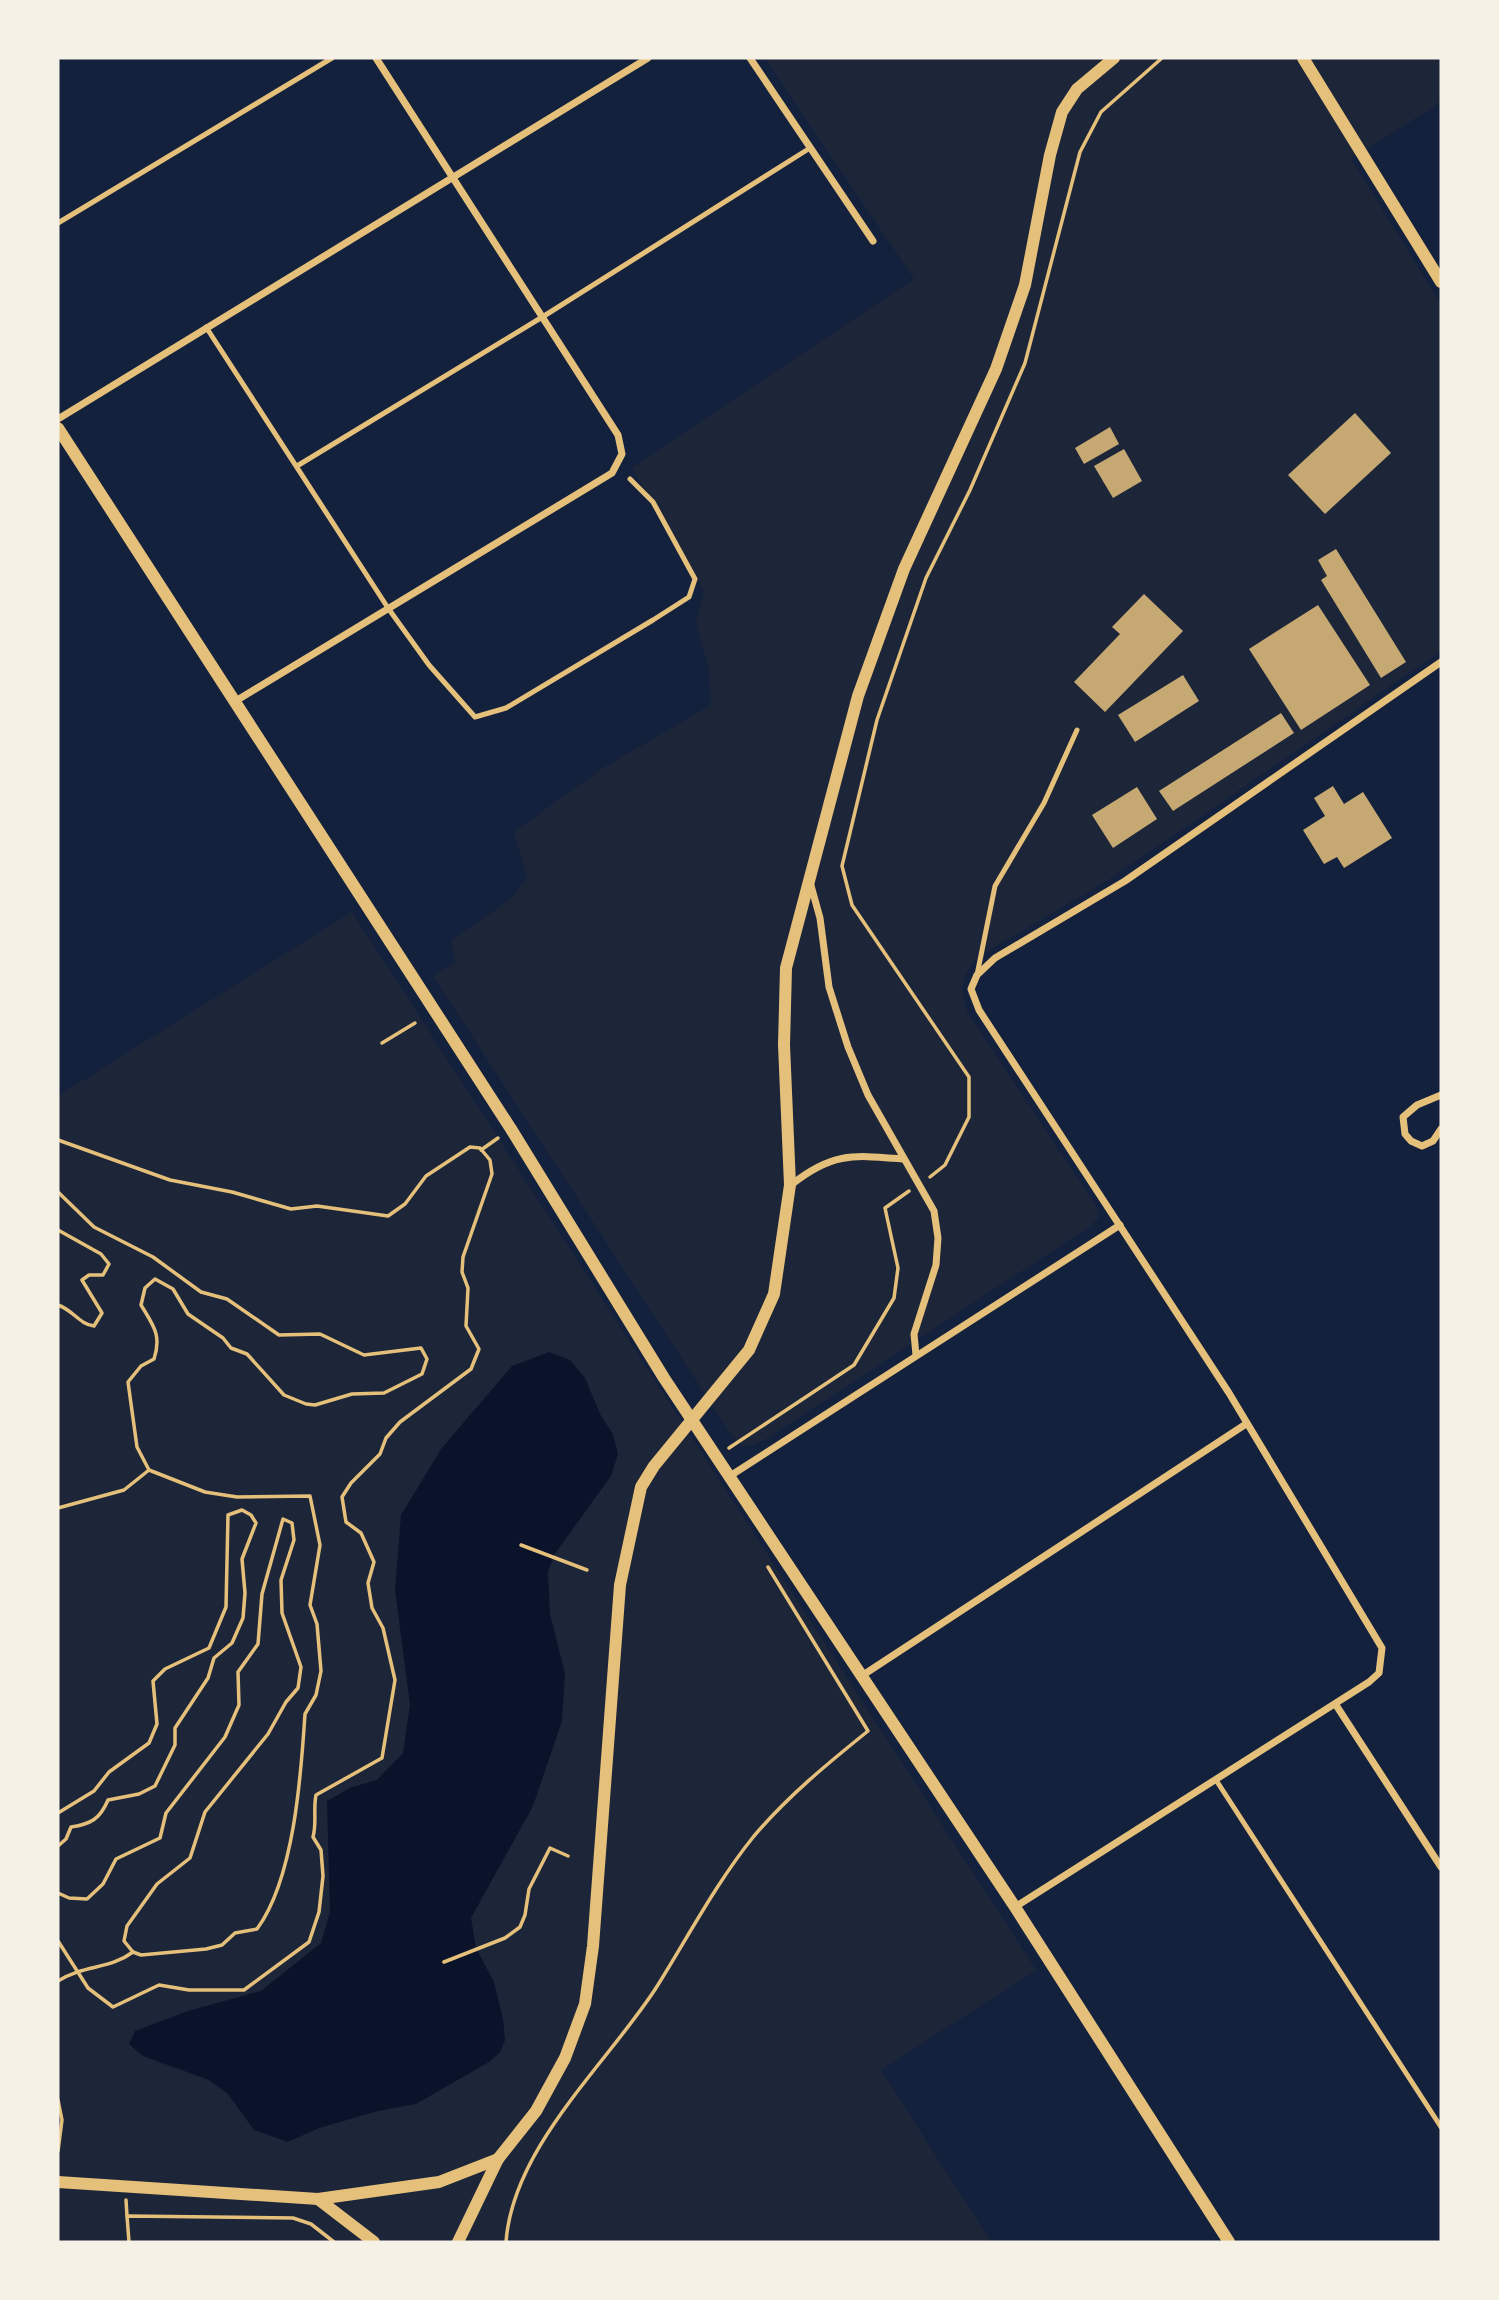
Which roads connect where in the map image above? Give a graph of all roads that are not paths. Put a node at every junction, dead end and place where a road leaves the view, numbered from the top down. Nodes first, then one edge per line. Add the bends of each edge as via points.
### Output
1 (332, 58) edge
2 (376, 58) edge
3 (648, 58) edge
4 (750, 58) edge
5 (1114, 58) edge
6 (1303, 58) edge
7 (810, 148) junction
8 (454, 178) junction
9 (58, 223) edge
10 (873, 241) dead end
11 (1441, 282) edge
12 (544, 316) junction
13 (206, 327) junction
14 (58, 419) edge
15 (58, 428) edge
16 (297, 466) junction
17 (630, 479) dead end
18 (388, 608) junction
19 (1441, 662) edge
20 (234, 703) junction
21 (1077, 730) dead end
22 (809, 878) junction
23 (976, 975) junction
24 (1441, 1095) edge
25 (1441, 1129) edge
26 (903, 1159) junction
27 (790, 1185) junction
28 (1120, 1225) junction
29 (916, 1355) junction
30 (1246, 1424) junction
31 (730, 1476) junction
32 (860, 1677) junction
33 (1336, 1706) junction
34 (1216, 1780) junction
35 (1441, 1867) edge
36 (1014, 1907) junction
37 (1441, 2127) edge
38 (498, 2159) junction
39 (58, 2182) edge
40 (318, 2199) junction
41 (374, 2242) edge
42 (458, 2242) edge
43 (1229, 2242) edge

1 - 9 lane
2 - 8 street
3 - 8 street
4 - 7 street
5 - 22 street via 1077,89 1062,112 1025,285 996,369 904,569 858,696
6 - 11 street
7 - 10 street
7 - 12 lane
8 - 12 street
8 - 13 street
12 - 16 lane
12 - 18 street via 618,435 622,454 612,472
13 - 14 street
13 - 16 lane
15 - 20 street
16 - 18 lane
17 - 18 lane via 658,511 695,579 694,589 653,620 506,708 475,717 429,665
18 - 20 street
19 - 23 street via 1125,881 1012,948
20 - 31 street
21 - 23 lane via 1044,803 995,886
22 - 26 street via 820,918 829,987 848,1047
22 - 27 street via 786,968
23 - 28 street via 971,989 979,1010
24 - 25 street via 1403,1117 1411,1142 1422,1146 1433,1141
26 - 27 street via 836,1158 813,1167
26 - 29 street via 934,1211 938,1238 936,1265 914,1334
27 - 38 street via 774,1294 749,1350 641,1486 614,1639 594,1936 585,2004 565,2058 536,2111
28 - 29 street
28 - 30 street
29 - 31 street
30 - 32 street
30 - 33 street via 1382,1648 1379,1673
31 - 32 street
32 - 36 street
33 - 34 street
33 - 35 street
34 - 36 street
34 - 37 lane
36 - 43 street
38 - 40 street via 439,2182
38 - 42 street
39 - 40 street
40 - 41 street

